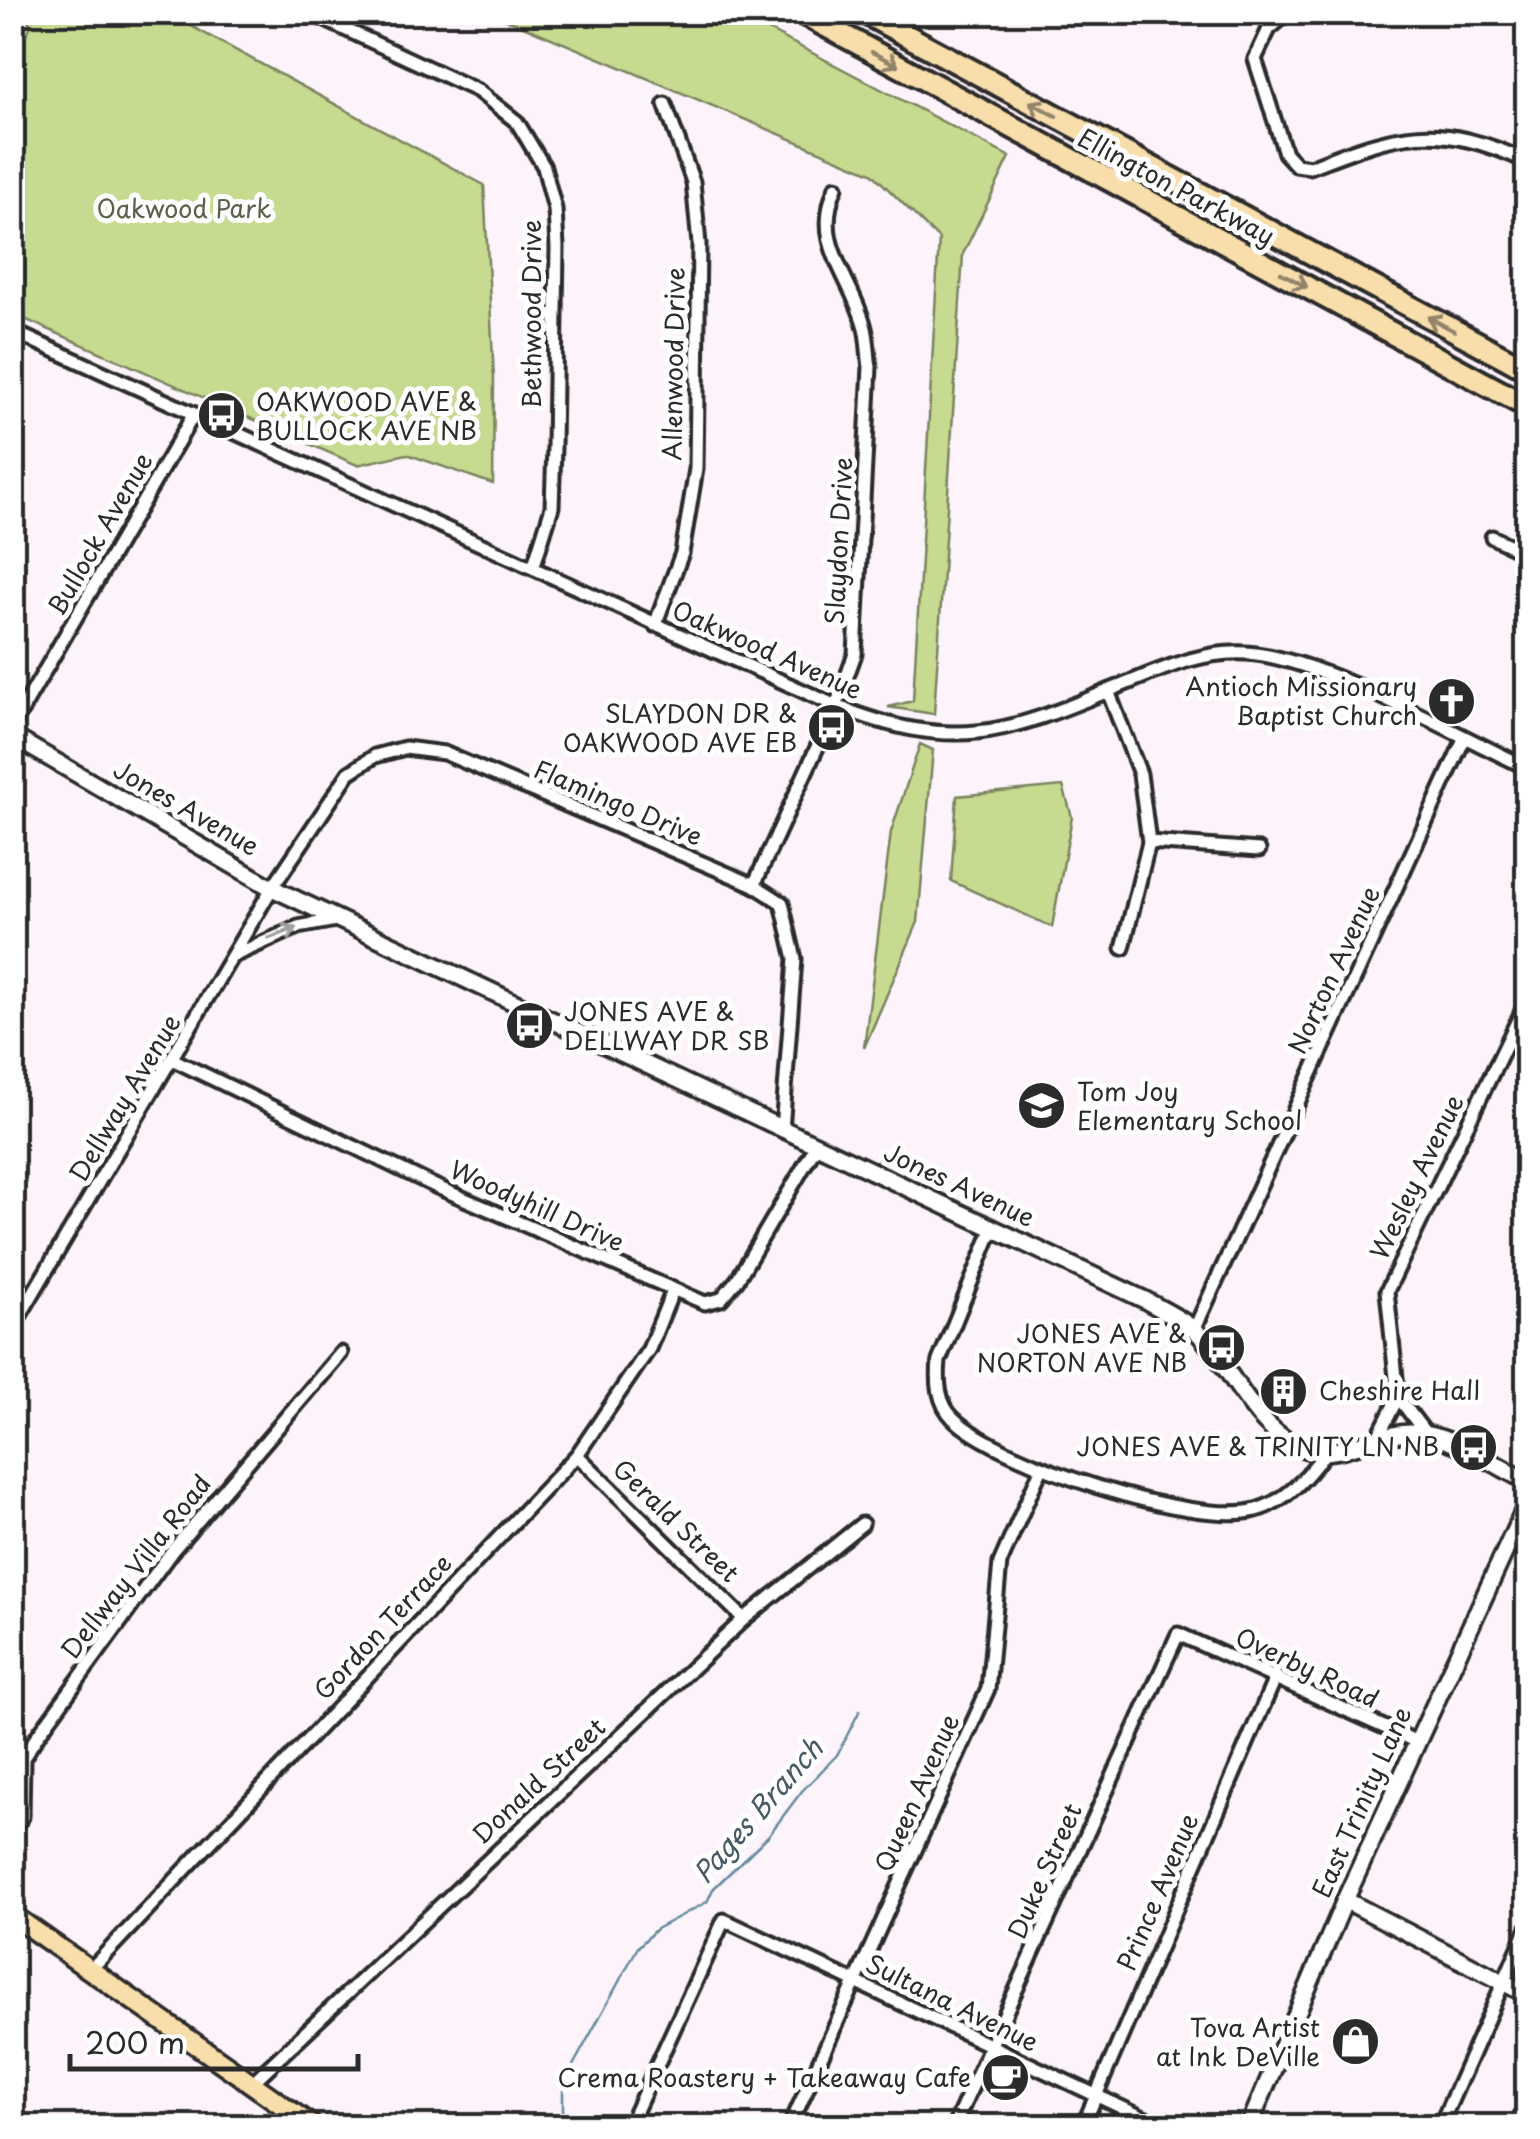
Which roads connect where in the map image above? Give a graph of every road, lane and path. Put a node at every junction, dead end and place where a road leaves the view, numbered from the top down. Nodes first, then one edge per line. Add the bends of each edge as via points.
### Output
1 (308, 12) edge
2 (800, 12) edge
3 (864, 12) edge
4 (1290, 12) edge
5 (665, 104) dead end
6 (1528, 162) edge
7 (836, 187) dead end
8 (12, 330) edge
9 (1528, 370) edge
10 (1528, 407) edge
11 (194, 414) junction
12 (1492, 537) dead end
13 (1528, 554) edge
14 (534, 568) junction
15 (655, 625) junction
16 (1108, 690) junction
17 (836, 706) junction
18 (12, 727) edge
19 (12, 736) edge
20 (1464, 739) junction
21 (1528, 768) edge
22 (1149, 842) junction
23 (1258, 850) dead end
24 (754, 885) junction
25 (272, 888) junction
26 (336, 920) junction
27 (1123, 948) dead end
28 (233, 956) junction
29 (1528, 1000) edge
30 (174, 1060) junction
31 (782, 1130) junction
32 (816, 1146) junction
33 (993, 1228) junction
34 (673, 1290) junction
35 (12, 1329) edge
36 (1194, 1330) junction
37 (342, 1353) dead end
38 (1398, 1396) junction
39 (1426, 1434) junction
40 (1378, 1437) junction
41 (1326, 1453) junction
42 (577, 1455) junction
43 (1042, 1467) junction
44 (1528, 1482) edge
45 (1528, 1501) edge
46 (862, 1524) dead end
47 (744, 1618) junction
48 (1178, 1634) joint
49 (1276, 1676) junction
50 (1417, 1742) junction
51 (12, 1830) edge
52 (1345, 1900) junction
53 (12, 1915) edge
54 (1528, 1927) edge
55 (91, 1969) junction
56 (856, 1982) junction
57 (1502, 1982) junction
58 (1528, 1994) edge
59 (990, 2048) junction
60 (254, 2081) junction
61 (1096, 2096) junction
62 (312, 2126) edge
63 (629, 2126) edge
64 (790, 2126) edge
65 (954, 2126) edge
66 (1083, 2126) edge
67 (1160, 2126) edge
68 (1249, 2126) edge
69 (1440, 2126) edge

1 - 14 street, Bethwood Drive via 478,91 517,122 544,167 557,247 554,447 552,507
2 -> 10 highway, Ellington Parkway
9 -> 3 highway, Ellington Parkway
4 - 6 street via 1269,30 1255,59 1285,153 1296,165 1310,167 1396,135 1437,133
5 - 15 street, Allenwood Drive via 694,182 696,450 682,553
7 - 17 street, Slaydon Drive via 827,233 864,327 870,374 855,654
8 - 11 street, Oakwood Avenue
11 - 14 street, Oakwood Avenue
11 - 18 street, Bullock Avenue
12 - 13 street
14 - 15 street, Oakwood Avenue
15 - 17 street, Oakwood Avenue
16 - 17 street, Oakwood Avenue via 1006,730 964,734 906,730
16 - 20 street, Oakwood Avenue via 1188,659 1246,653 1321,672
16 - 22 street via 1140,774
17 - 24 street, Slaydon Drive
19 - 25 street, Jones Avenue
20 - 21 street, Oakwood Avenue
20 - 36 street, Norton Avenue
22 - 23 street
22 - 27 street
24 - 25 street, Flamingo Drive via 444,753 406,748 375,756 349,773
24 - 31 street, Flamingo Drive via 782,904 795,959
25 - 26 street, Jones Avenue
25 - 28 street, Dellway Avenue
28 -> 26 street via 298,927
26 - 31 street, Jones Avenue
28 - 30 street, Dellway Avenue
29 - 38 street, Wesley Avenue via 1386,1290
30 - 34 street, Woodyhill Drive via 437,1187
30 - 35 street, Dellway Avenue
31 - 32 street, Jones Avenue
32 - 33 street, Jones Avenue
32 - 34 street, Woodyhill Drive via 722,1299 705,1303
33 - 36 street, Jones Avenue
33 - 43 street via 939,1361 940,1397 974,1434
34 - 42 street, Gordon Terrace via 650,1348
36 - 41 street, Jones Avenue via 1267,1423 1291,1443
37 - 51 street, Dellway Villa Road via 172,1551 38,1735 23,1758 22,1817
38 - 39 street, Wesley Avenue
38 - 40 street
39 - 40 street
39 - 44 street
40 - 41 street
41 - 43 street via 1281,1499 1232,1512 1090,1486
42 - 47 street, Gerald Street
42 - 55 street, Gordon Terrace
43 - 56 street, Queen Avenue via 1000,1563 988,1690
45 - 50 street, East Trinity Lane
46 - 47 street, Donald Street
47 - 60 street, Donald Street
48 - 49 street, Overby Road
48 - 59 street, Duke Street
49 - 50 street, Overby Road
49 - 61 street, Prince Avenue
50 - 52 street, East Trinity Lane
52 - 57 street
52 - 68 street, East Trinity Lane
53 - 55 main road
54 - 57 street
55 - 60 main road
56 - 59 street, Sultana Avenue
56 - 63 street, Sultana Avenue via 724,1920
56 - 64 street, Queen Avenue
57 - 58 street
57 - 69 street
59 - 61 street, Sultana Avenue
59 - 65 street, Duke Street
60 - 62 main road
61 - 66 street, Prince Avenue
61 - 67 street, Sultana Avenue

